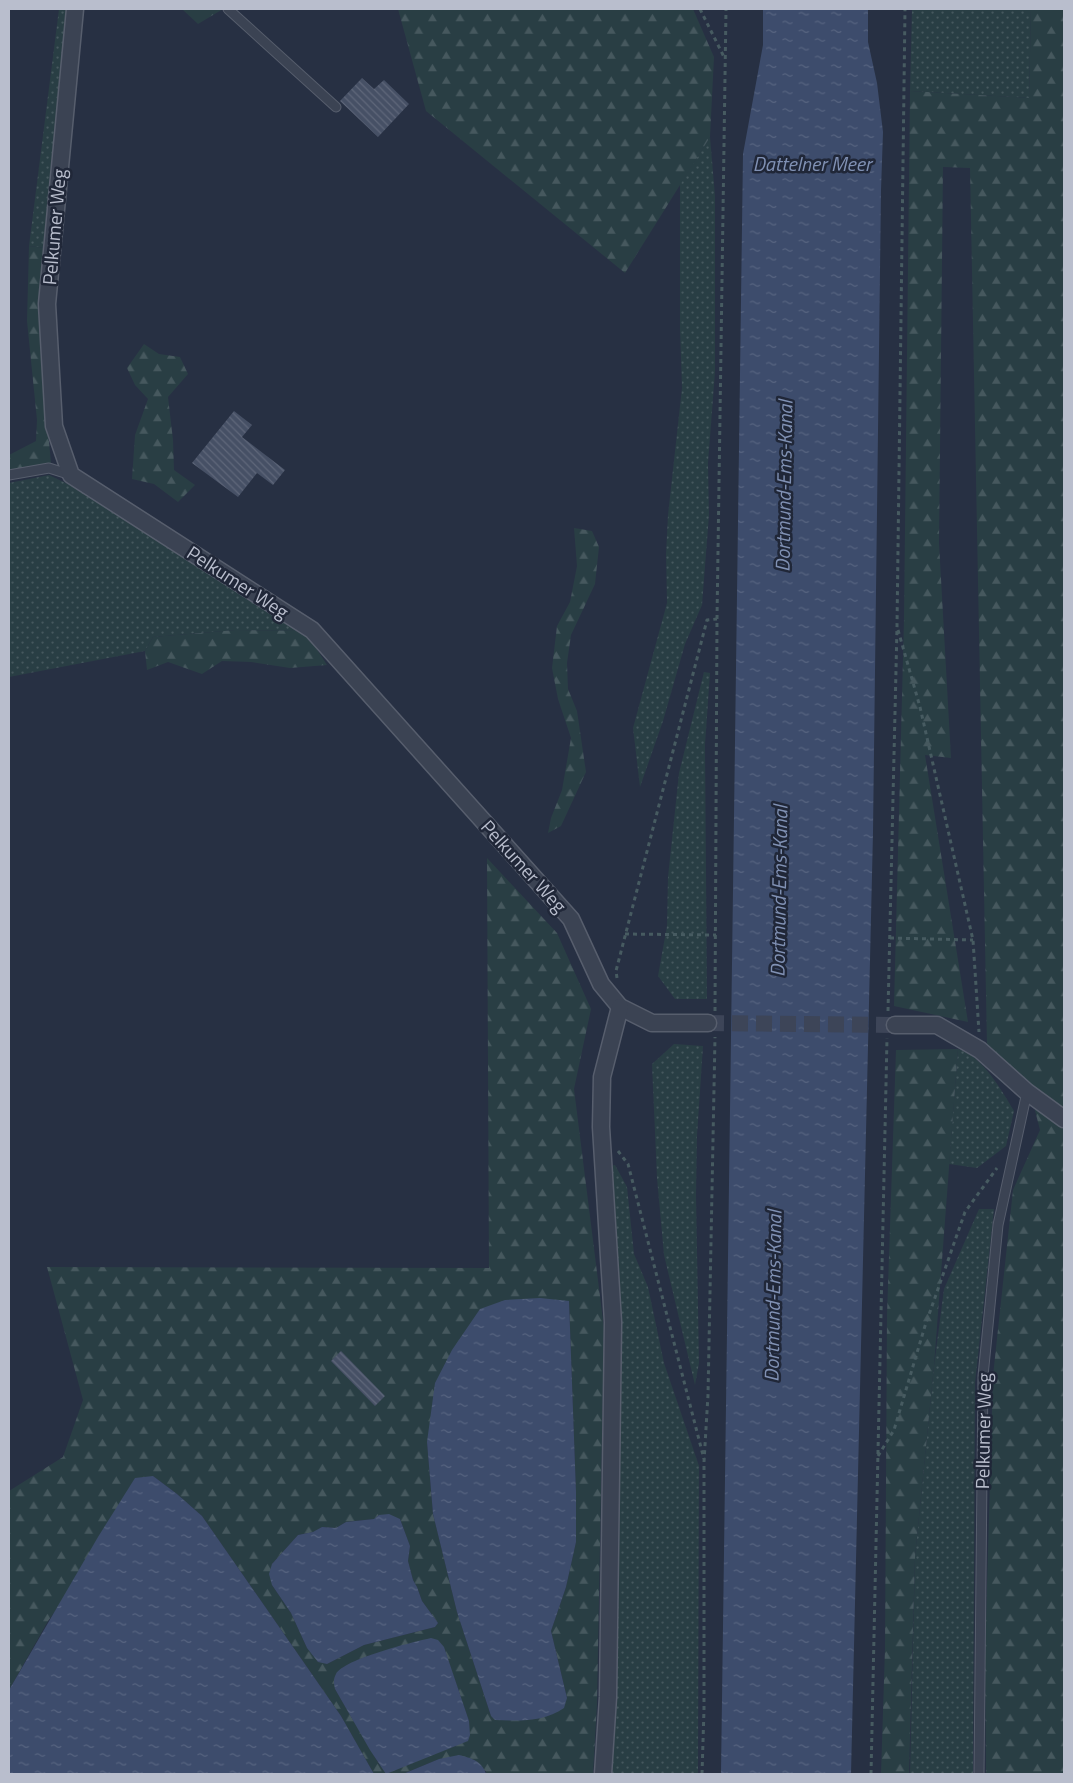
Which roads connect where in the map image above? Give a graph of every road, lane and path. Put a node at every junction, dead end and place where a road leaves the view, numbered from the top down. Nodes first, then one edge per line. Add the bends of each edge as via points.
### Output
1 (75, 9) edge
2 (228, 9) edge
3 (700, 9) edge
4 (726, 9) edge
5 (905, 9) edge
6 (725, 59) junction
7 (336, 107) dead end
8 (9, 475) edge
9 (70, 475) junction
10 (717, 619) junction
11 (897, 628) junction
12 (625, 934) junction
13 (716, 935) junction
14 (890, 938) junction
15 (973, 940) junction
16 (617, 980) dead end
17 (620, 1007) junction
18 (713, 1023) junction
19 (890, 1024) junction
20 (980, 1050) junction
21 (1027, 1092) junction
22 (1064, 1119) edge
23 (617, 1149) dead end
24 (998, 1166) dead end
25 (877, 1457) junction
26 (704, 1462) junction
27 (603, 1774) edge
28 (702, 1774) edge
29 (871, 1774) edge
30 (979, 1774) edge

1 - 9 street, Pelkumer Weg via 47,304 54,426
2 - 7 lane
3 - 6 path
4 - 6 path
5 - 11 path
6 - 10 path
8 - 9 lane via 49,468
9 - 17 street, Pelkumer Weg via 312,630 572,919 601,984
10 - 12 path via 707,620
10 - 13 path
11 - 14 path
11 - 15 path via 920,706
12 - 13 path
12 - 16 path via 616,970
13 - 18 path
14 - 15 path
14 - 19 path
15 - 20 path
17 - 18 street, Pelkumer Weg via 652,1023
17 - 27 street via 602,1077 601,1127 613,1322 608,1697
18 - 26 path
19 - 20 street via 937,1024
19 - 25 path
20 - 21 street
21 - 22 street
21 - 30 lane, Pelkumer Weg via 998,1225 983,1376
23 - 26 path via 628,1164
24 - 25 path via 965,1212 925,1326 894,1430
25 - 29 path
26 - 28 path

